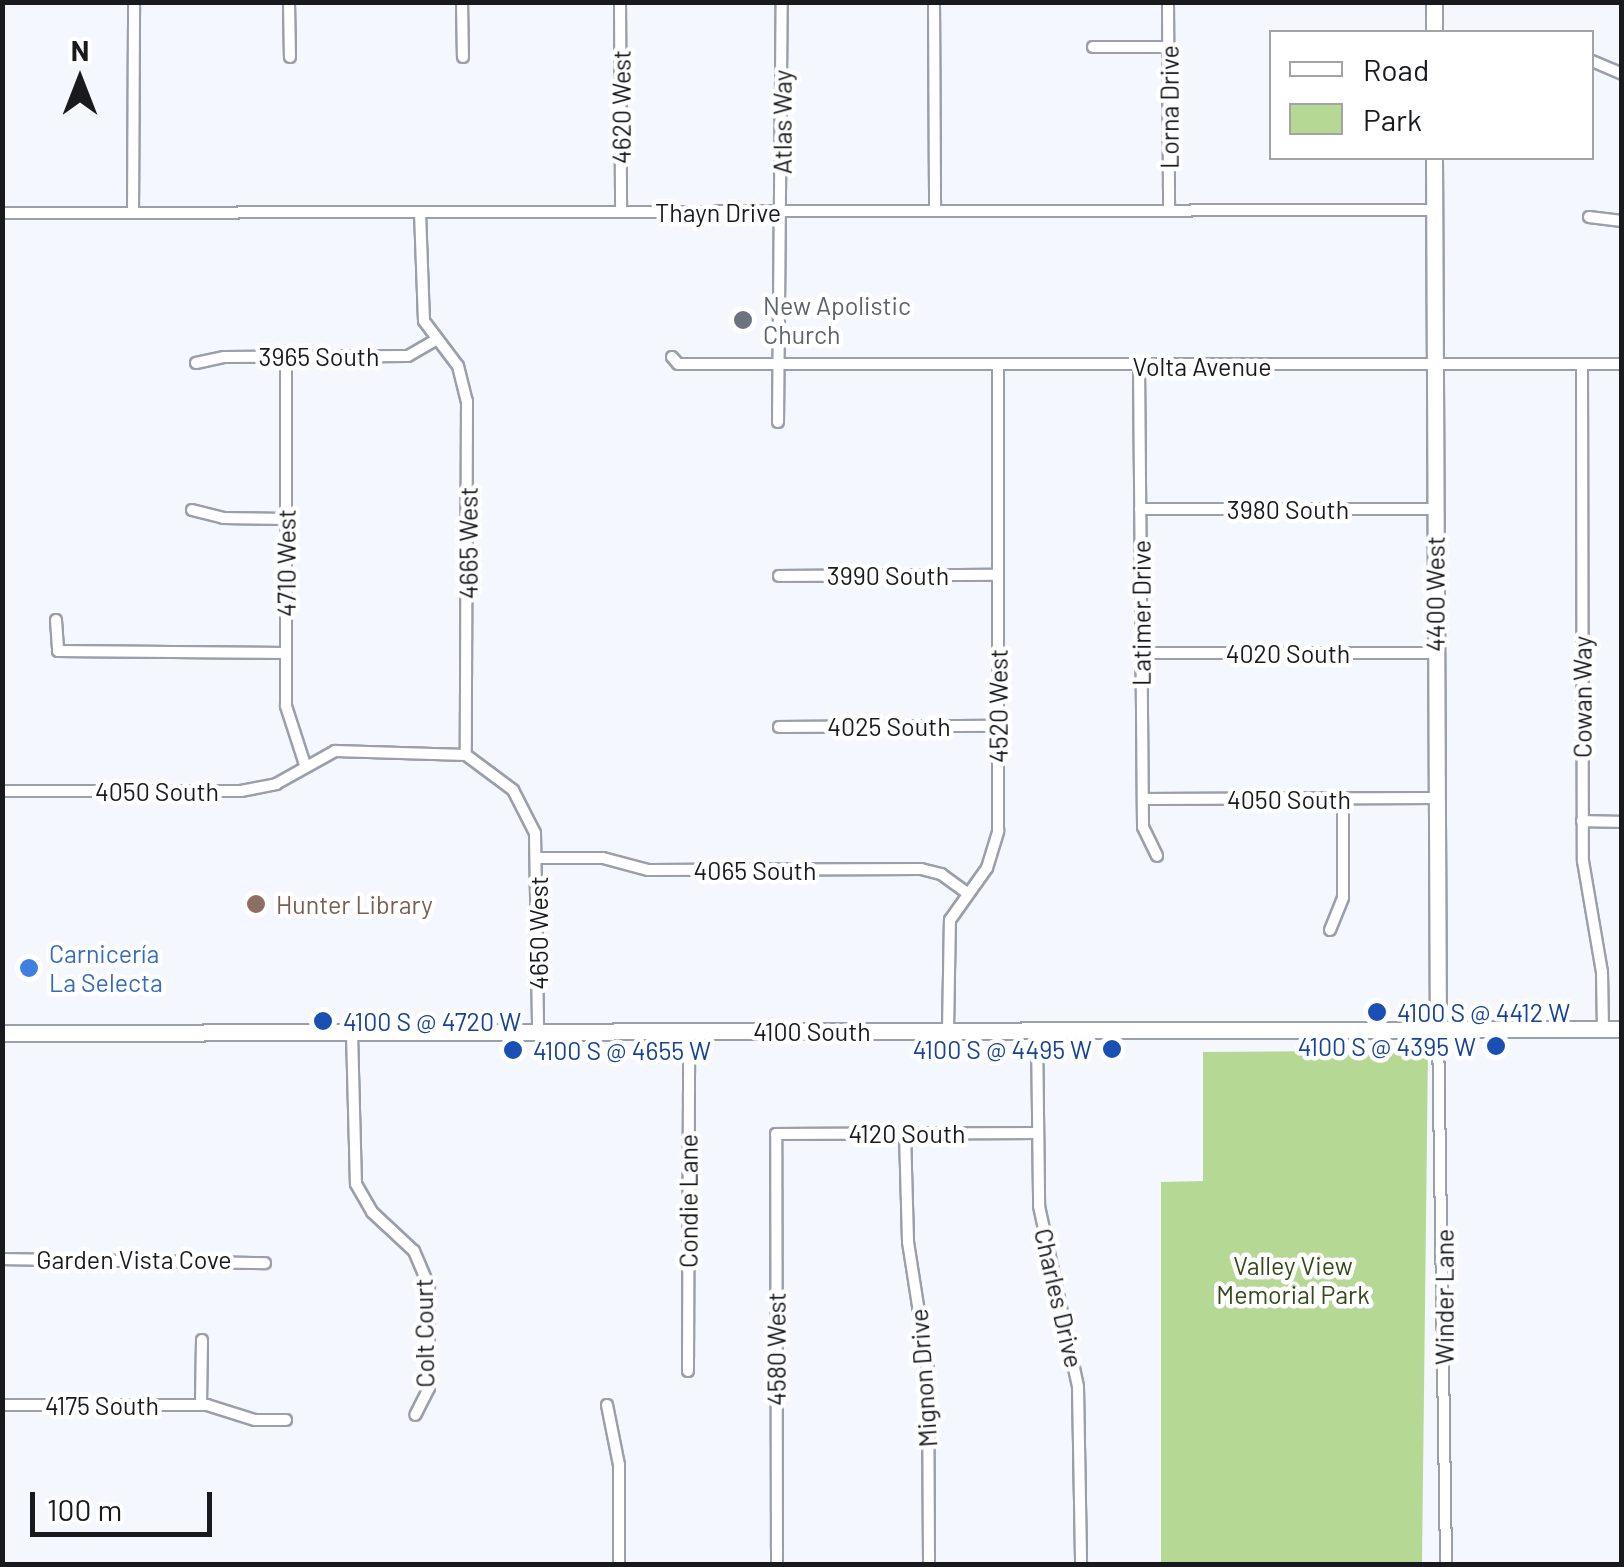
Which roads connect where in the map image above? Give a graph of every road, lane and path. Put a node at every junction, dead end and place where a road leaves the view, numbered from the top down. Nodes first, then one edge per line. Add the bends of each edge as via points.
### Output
1 (134, 2) edge
2 (289, 2) edge
3 (462, 2) edge
4 (620, 2) edge
5 (782, 2) edge
6 (934, 2) edge
7 (1168, 2) edge
8 (1434, 2) edge
9 (1434, 30) edge
10 (1093, 47) dead end
11 (1168, 48) junction
12 (290, 57) dead end
13 (463, 57) dead end
14 (1594, 62) edge
15 (1622, 74) edge
16 (1434, 160) edge
17 (1434, 210) junction
18 (935, 211) junction
19 (1169, 211) junction
20 (420, 212) junction
21 (621, 212) junction
22 (782, 212) junction
23 (2, 213) edge
24 (134, 213) junction
25 (1589, 217) dead end
26 (1622, 221) edge
27 (438, 339) junction
28 (286, 356) junction
29 (672, 357) dead end
30 (196, 364) dead end
31 (782, 364) junction
32 (1434, 364) junction
33 (1582, 364) junction
34 (1622, 364) edge
35 (998, 366) junction
36 (1139, 366) junction
37 (778, 422) dead end
38 (1140, 509) junction
39 (1435, 509) junction
40 (192, 510) dead end
41 (286, 519) junction
42 (998, 575) junction
43 (779, 576) dead end
44 (56, 620) dead end
45 (286, 653) junction
46 (1142, 653) junction
47 (1435, 653) junction
48 (998, 726) junction
49 (779, 727) dead end
50 (466, 754) junction
51 (305, 765) junction
52 (2, 791) edge
53 (1435, 798) junction
54 (1143, 799) junction
55 (1343, 799) junction
56 (1582, 822) junction
57 (1622, 822) edge
58 (1158, 856) dead end
59 (538, 858) junction
60 (967, 892) junction
61 (1330, 930) dead end
62 (1604, 1029) junction
63 (1622, 1029) edge
64 (1438, 1030) junction
65 (948, 1031) junction
66 (1037, 1031) junction
67 (352, 1032) junction
68 (538, 1032) junction
69 (689, 1032) junction
70 (2, 1034) edge
71 (905, 1133) junction
72 (1038, 1133) junction
73 (776, 1134) joint
74 (2, 1259) edge
75 (265, 1263) dead end
76 (202, 1340) dead end
77 (688, 1371) dead end
78 (201, 1404) junction
79 (2, 1405) edge
80 (607, 1405) dead end
81 (415, 1415) dead end
82 (286, 1420) dead end
83 (620, 1564) edge
84 (777, 1564) edge
85 (928, 1564) edge
86 (1081, 1564) edge
87 (1446, 1564) edge

1 - 24 street
2 - 12 street
3 - 13 street
4 - 21 street, 4620 West
5 - 22 street, Atlas Way
6 - 18 street
7 - 11 street, Lorna Drive
8 - 9 main road
10 - 11 street
11 - 19 street, Lorna Drive
14 - 15 street
16 - 17 main road, 4400 West
17 - 19 street, Thayn Drive
17 - 32 main road, 4400 West
18 - 19 street, Thayn Drive
18 - 22 street, Thayn Drive
20 - 21 street, Thayn Drive
20 - 24 street, Thayn Drive
20 - 27 street, 4665 West via 422,310
21 - 22 street, Thayn Drive
22 - 31 street, Atlas Way
23 - 24 street, Thayn Drive
25 - 26 street
27 - 28 street, 3965 South via 408,356
27 - 50 street, 4665 West via 458,366 467,401
28 - 30 street, 3965 South
28 - 41 street, 4710 West
29 - 31 street, Volta Avenue via 678,364
31 - 35 street, Volta Avenue
31 - 37 street, Atlas Way
32 - 33 street, Volta Avenue
32 - 36 street, Volta Avenue
32 - 39 main road, 4400 West
33 - 34 street, Volta Avenue
33 - 56 street, Cowan Way
35 - 36 street, Volta Avenue
35 - 42 street, 4520 West
36 - 38 street, Latimer Drive
38 - 39 street, 3980 South
38 - 46 street, Latimer Drive
39 - 47 main road, 4400 West
40 - 41 street
41 - 45 street, 4710 West
42 - 43 street, 3990 South
42 - 48 street, 4520 West
44 - 45 street via 58,651
45 - 51 street, 4710 West via 289,732
46 - 47 street, 4020 South
46 - 54 street, Latimer Drive
47 - 53 main road, 4400 West
48 - 49 street, 4025 South
48 - 60 street, 4520 West via 997,841 988,868
50 - 51 street, 4050 South via 350,749
50 - 59 street, 4650 West via 513,790 535,834
51 - 52 street, 4050 South via 276,784 241,791
53 - 55 street, 4050 South
53 - 64 main road, 4400 West
54 - 55 street, 4050 South
54 - 58 street, Latimer Drive via 1144,834
55 - 61 street via 1344,898
56 - 57 street
56 - 62 street, Cowan Way
59 - 60 street, 4065 South via 603,858 643,870 928,870
59 - 68 street, 4650 West
60 - 65 street, 4520 West via 948,929
62 - 63 main road, 4100 South
62 - 64 main road, 4100 South
64 - 66 main road, 4100 South
64 - 87 street, Winder Lane
65 - 66 main road, 4100 South
65 - 69 main road, 4100 South
66 - 72 street, Charles Drive
67 - 68 main road, 4100 South
67 - 70 main road, 4100 South
67 - 81 street, Colt Court via 356,1184 372,1212 414,1251 429,1287 429,1388
68 - 69 main road, 4100 South
69 - 77 street, Condie Lane
71 - 72 street, 4120 South
71 - 73 street, 4120 South
71 - 85 street, Mignon Drive via 908,1242 928,1370
72 - 86 street, Charles Drive via 1041,1222 1078,1387
73 - 84 street, 4580 West
74 - 75 street, Garden Vista Cove
76 - 78 street
78 - 79 street, 4175 South
78 - 82 street, 4175 South via 255,1420
80 - 83 street via 618,1455

